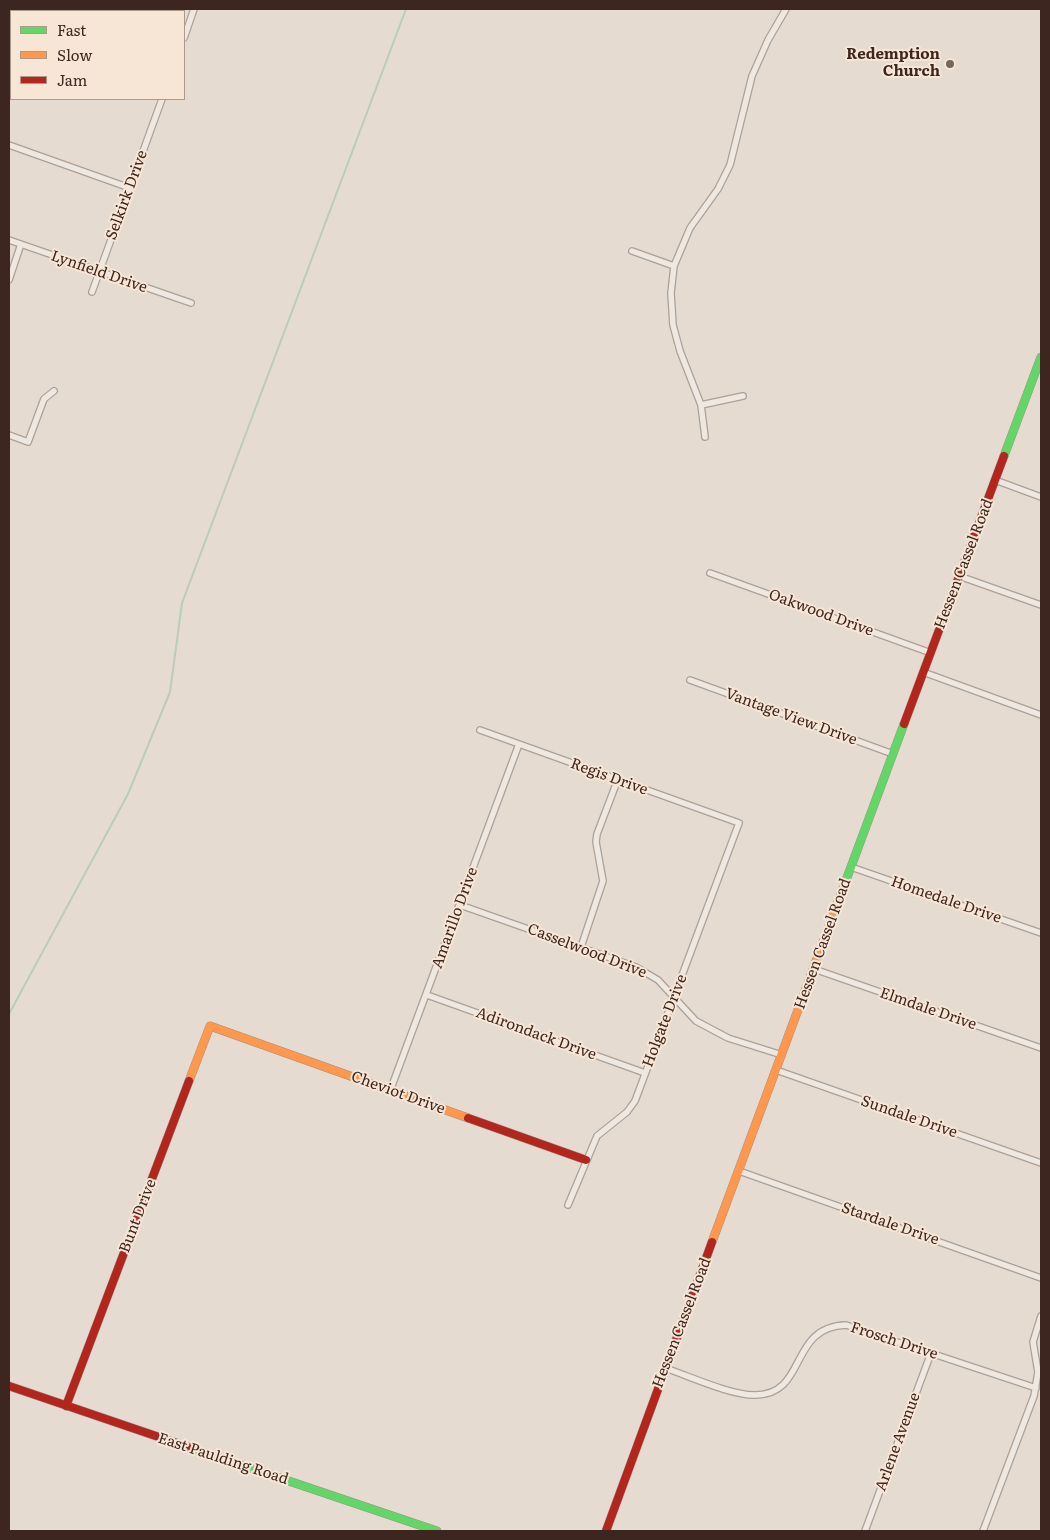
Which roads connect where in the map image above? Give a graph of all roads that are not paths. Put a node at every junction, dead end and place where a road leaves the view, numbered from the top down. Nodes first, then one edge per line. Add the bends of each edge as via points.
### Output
1 (194, 9) edge
2 (786, 9) edge
3 (185, 35) edge
4 (162, 100) edge
5 (9, 145) edge
6 (130, 188) junction
7 (9, 240) edge
8 (22, 244) junction
9 (632, 251) dead end
10 (674, 266) junction
11 (99, 273) junction
12 (9, 280) edge
13 (92, 292) dead end
14 (190, 303) dead end
15 (1041, 357) edge
16 (1038, 376) edge
17 (54, 391) dead end
18 (743, 396) dead end
19 (701, 405) junction
20 (9, 435) edge
21 (705, 437) dead end
22 (995, 480) junction
23 (1041, 497) edge
24 (710, 573) dead end
25 (959, 576) junction
26 (1041, 605) edge
27 (931, 653) junction
28 (923, 672) junction
29 (690, 680) dead end
30 (1041, 715) edge
31 (480, 730) dead end
32 (519, 744) junction
33 (893, 754) junction
34 (618, 779) junction
35 (739, 823) joint
36 (851, 867) junction
37 (460, 905) junction
38 (1041, 933) edge
39 (581, 947) junction
40 (814, 969) junction
41 (427, 996) junction
42 (675, 997) junction
43 (210, 1026) joint
44 (1041, 1048) edge
45 (782, 1055) junction
46 (776, 1070) junction
47 (645, 1073) junction
48 (390, 1090) junction
49 (586, 1160) junction
50 (1041, 1163) edge
51 (739, 1171) junction
52 (568, 1205) dead end
53 (1041, 1278) edge
54 (1041, 1316) edge
55 (931, 1353) junction
56 (665, 1368) junction
57 (9, 1386) edge
58 (1036, 1388) junction
59 (66, 1406) junction
60 (437, 1531) edge
61 (606, 1531) edge
62 (865, 1531) edge
63 (983, 1531) edge

1 - 3 street
2 - 10 street via 752,76 730,165 690,228
4 - 6 street, Selkirk Drive
5 - 6 street
6 - 11 street, Selkirk Drive
7 - 8 street, Lynfield Drive
8 - 11 street, Lynfield Drive
8 - 12 street
9 - 10 street
10 - 19 street via 673,325
11 - 13 street, Selkirk Drive
11 - 14 street, Lynfield Drive
15 - 16 main road, Hessen Cassel Road
16 - 22 main road, Hessen Cassel Road
17 - 20 street via 44,399 28,442
18 - 19 street
19 - 21 street
22 - 23 street
22 - 25 main road, Hessen Cassel Road
24 - 27 street, Oakwood Drive
25 - 26 street
25 - 27 main road, Hessen Cassel Road
27 - 28 main road, Hessen Cassel Road
28 - 30 street
28 - 33 main road, Hessen Cassel Road
29 - 33 street, Vantage View Drive
31 - 32 street, Regis Drive
32 - 34 street, Regis Drive
32 - 37 street, Amarillo Drive
33 - 36 main road, Hessen Cassel Road
34 - 35 street, Regis Drive
34 - 39 street via 597,834 603,880
35 - 42 street, Holgate Drive
36 - 38 street, Homedale Drive
36 - 40 main road, Hessen Cassel Road
37 - 39 street, Casselwood Drive
37 - 41 street, Amarillo Drive
39 - 42 street, Casselwood Drive via 645,972
40 - 44 street, Elmdale Drive
40 - 45 main road, Hessen Cassel Road
41 - 47 street, Adirondack Drive
41 - 48 street, Amarillo Drive
42 - 45 street, Casselwood Drive via 696,1021 728,1038
42 - 47 street, Holgate Drive
43 - 48 main road, Cheviot Drive
43 - 59 main road, Bunt Drive
45 - 46 main road, Hessen Cassel Road
46 - 50 street, Sundale Drive
46 - 51 main road, Hessen Cassel Road
47 - 49 street, Holgate Drive via 635,1101 627,1112 597,1136
48 - 49 main road, Cheviot Drive
49 - 52 street, Holgate Drive
51 - 53 street, Stardale Drive
51 - 56 main road, Hessen Cassel Road
54 - 58 street via 1034,1342 1038,1372
55 - 56 street, Frosch Drive via 860,1328 838,1325 812,1337 789,1378 766,1394 740,1393
55 - 58 street, Frosch Drive
55 - 62 street, Arlene Avenue
56 - 61 main road, Hessen Cassel Road
57 - 59 main road, East Paulding Road
58 - 63 street
59 - 60 main road, East Paulding Road

